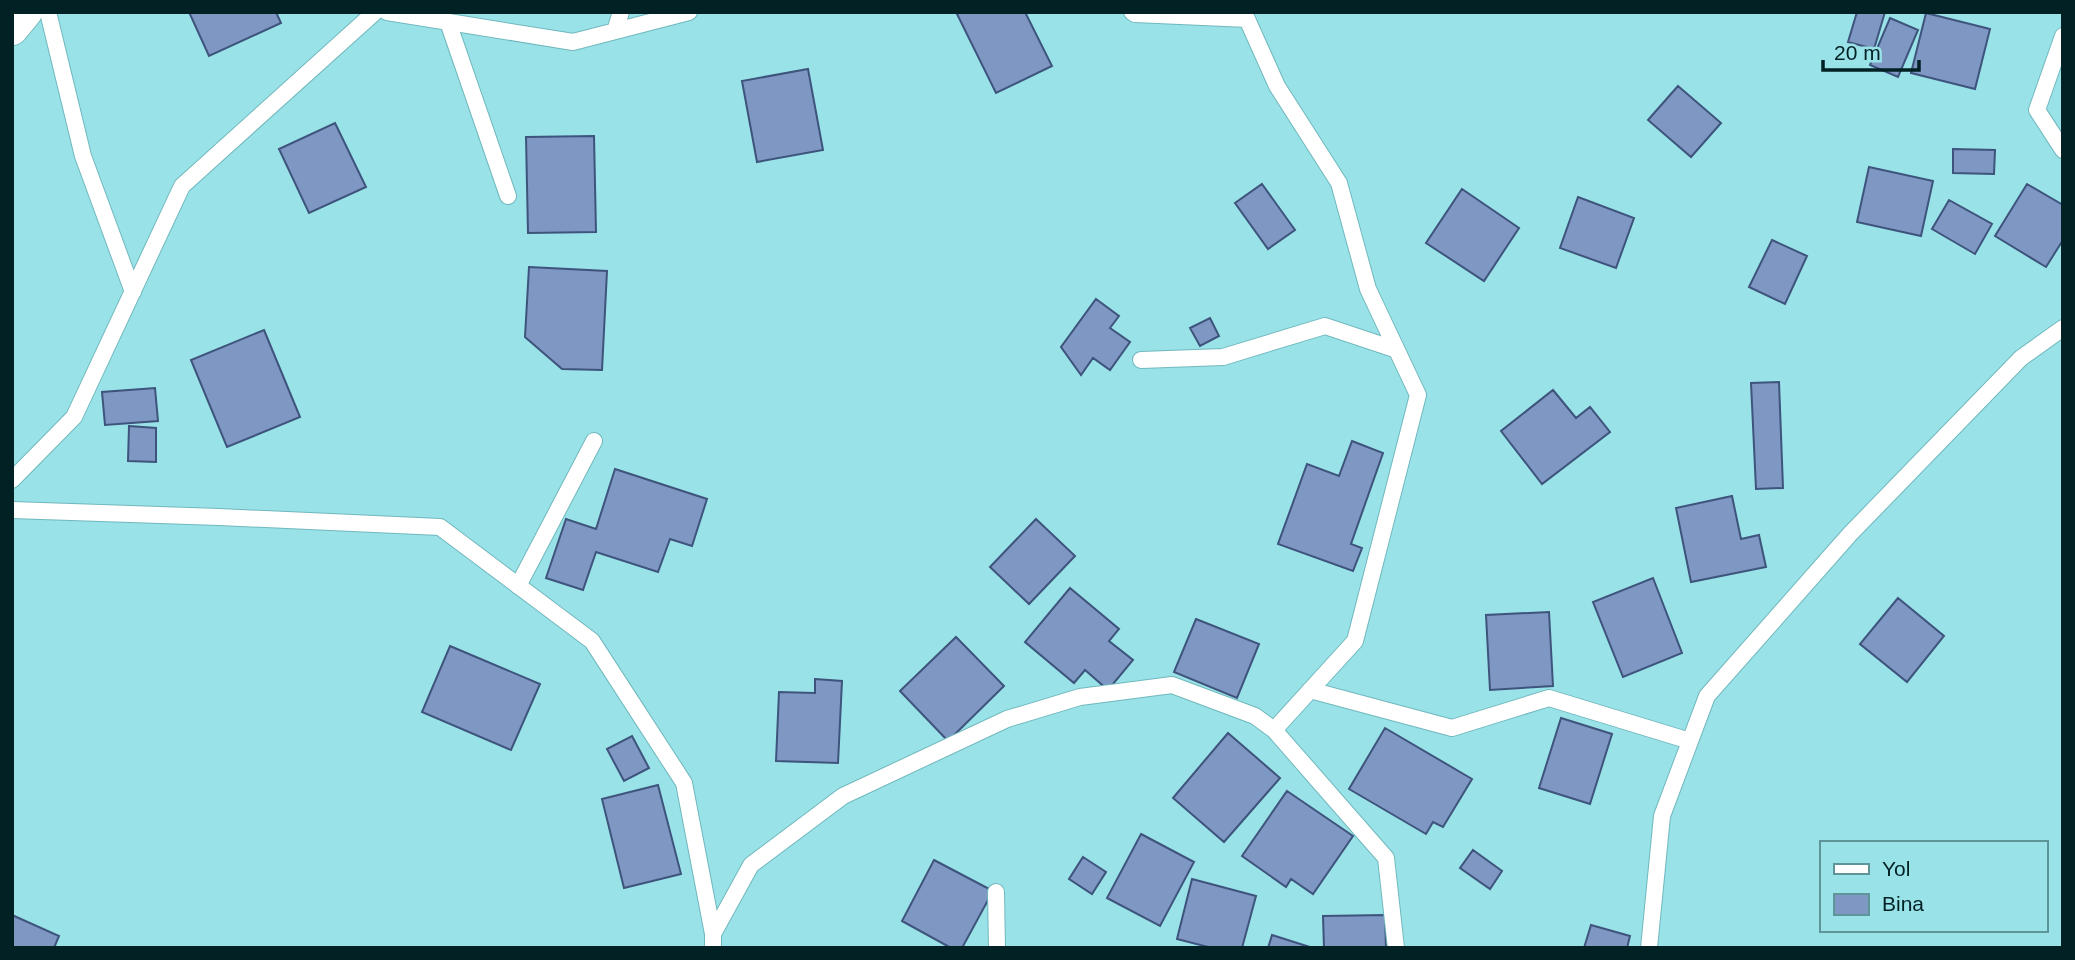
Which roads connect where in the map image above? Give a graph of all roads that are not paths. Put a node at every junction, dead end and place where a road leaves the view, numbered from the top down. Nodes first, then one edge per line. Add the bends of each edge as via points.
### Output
1 (26, 12) edge
2 (48, 12) edge
3 (375, 12) edge
4 (387, 12) edge
5 (621, 12) edge
6 (689, 12) edge
7 (1132, 12) edge
8 (449, 22) junction
9 (12, 29) edge
10 (615, 31) junction
11 (2063, 36) edge
12 (2063, 150) edge
13 (508, 196) dead end
14 (133, 292) junction
15 (2063, 328) edge
16 (1397, 350) junction
17 (1141, 360) dead end
18 (594, 441) dead end
19 (12, 480) edge
20 (12, 510) edge
21 (518, 586) junction
22 (1310, 690) junction
23 (1274, 730) junction
24 (1690, 741) junction
25 (996, 892) dead end
26 (713, 941) edge
27 (997, 948) edge
28 (1396, 948) edge
29 (1649, 948) edge

1 - 9 street
2 - 14 lane via 82,156
3 - 14 lane via 181,186
4 - 8 lane
5 - 10 lane
6 - 10 lane
7 - 16 lane via 1247,19 1277,86 1339,183 1368,289
8 - 10 lane via 573,42
8 - 13 lane
11 - 12 lane via 2037,110
14 - 19 lane via 74,417
15 - 24 lane via 2021,358 1850,534 1707,695
16 - 17 lane via 1325,326 1223,356
16 - 22 lane via 1418,395 1355,640
18 - 21 lane
20 - 21 lane via 440,527
21 - 26 lane via 592,641 684,783
22 - 23 lane
22 - 24 lane via 1452,727 1549,698
23 - 26 lane via 1255,716 1172,685 1080,696 1007,719 843,796 751,865
23 - 28 lane via 1386,858
24 - 29 lane via 1662,816
25 - 27 lane

